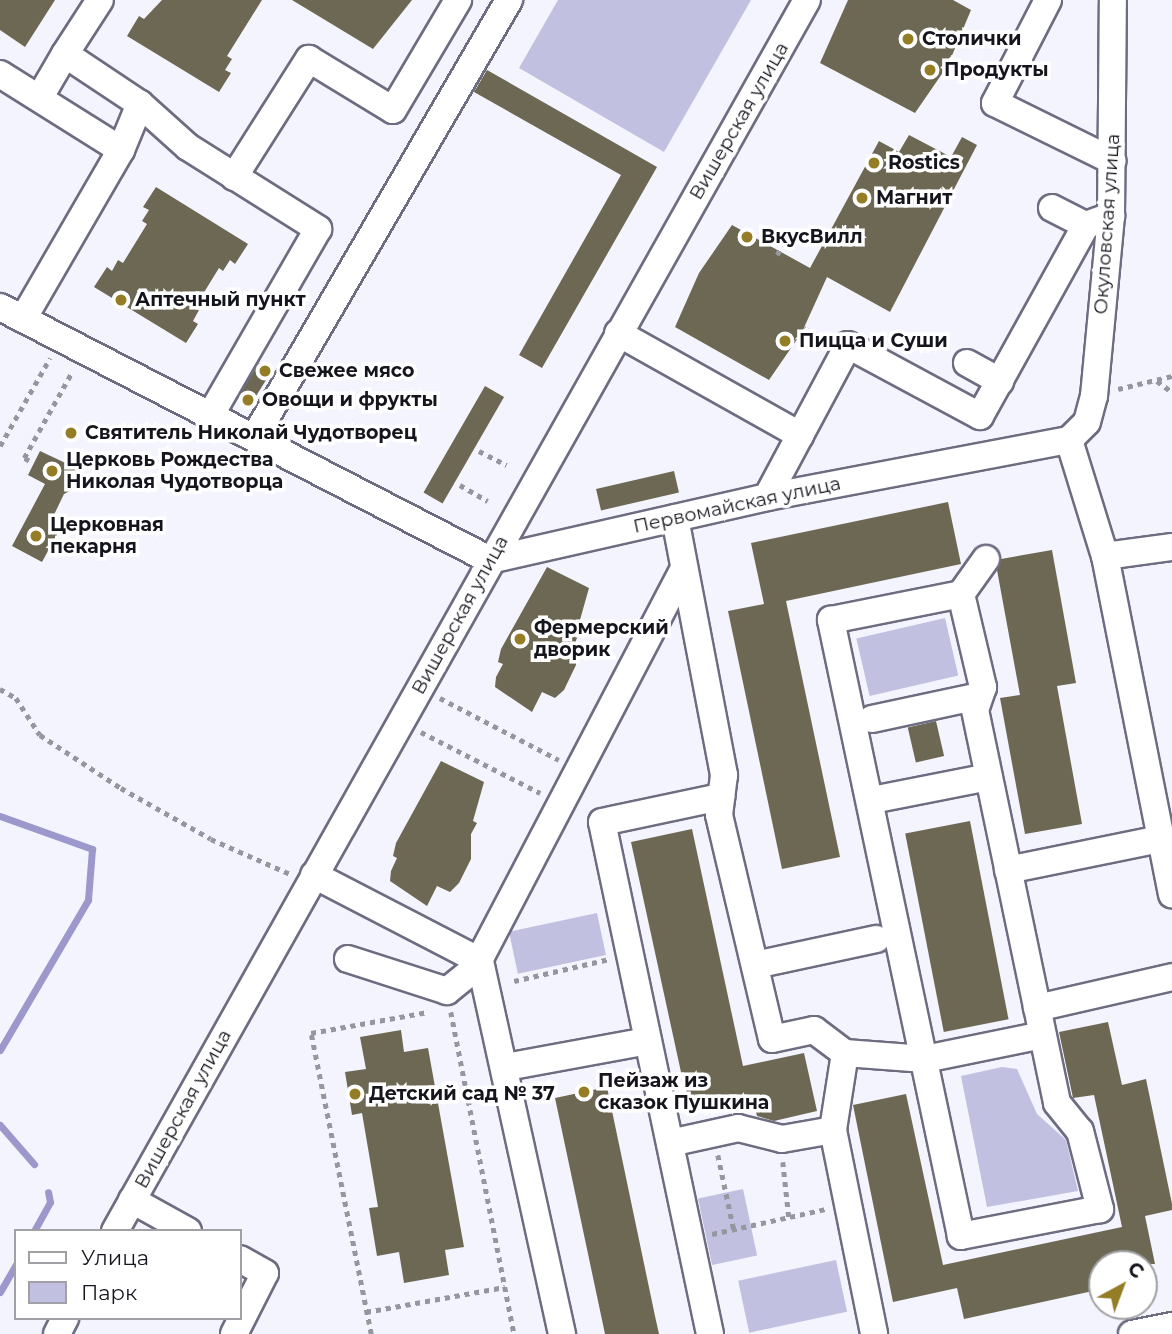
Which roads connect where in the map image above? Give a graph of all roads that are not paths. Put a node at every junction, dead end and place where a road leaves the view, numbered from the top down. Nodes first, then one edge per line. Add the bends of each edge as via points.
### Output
1 (100, 0) edge
2 (458, 0) edge
3 (509, 0) edge
4 (807, 0) edge
5 (1113, 0) edge
6 (1039, 3) edge
7 (65, 54) junction
8 (0, 74) edge
9 (40, 97) junction
10 (141, 104) junction
11 (393, 110) junction
12 (431, 132) junction
13 (121, 150) junction
14 (1113, 161) junction
15 (234, 177) junction
16 (1052, 208) dead end
17 (1098, 221) junction
18 (12, 313) edge
19 (618, 333) junction
20 (967, 363) dead end
21 (1000, 381) junction
22 (210, 416) junction
23 (980, 416) junction
24 (800, 435) junction
25 (254, 438) junction
26 (1069, 440) junction
27 (986, 453) junction
28 (766, 497) junction
29 (676, 518) junction
30 (1172, 547) edge
31 (1105, 556) junction
32 (986, 559) dead end
33 (490, 560) junction
34 (684, 569) junction
35 (961, 594) junction
36 (979, 696) junction
37 (872, 719) dead end
38 (989, 777) junction
39 (721, 797) junction
40 (872, 800) junction
41 (1161, 839) junction
42 (1008, 870) junction
43 (312, 879) junction
44 (1172, 894) edge
45 (876, 939) dead end
46 (348, 959) dead end
47 (480, 961) junction
48 (755, 965) junction
49 (1172, 977) edge
50 (1037, 1008) junction
51 (1043, 1035) junction
52 (649, 1041) junction
53 (845, 1053) junction
54 (925, 1059) junction
55 (506, 1067) junction
56 (833, 1130) junction
57 (670, 1143) junction
58 (132, 1200) junction
59 (116, 1229) edge
60 (184, 1229) edge
61 (242, 1260) edge
62 (242, 1318) edge
63 (1172, 1326) edge
64 (562, 1334) edge
65 (710, 1334) edge
66 (874, 1334) edge
67 (1132, 1334) edge

1 - 7 street
2 - 11 street
3 - 12 street
4 - 19 street, Вишерская улица
5 - 14 street, Окуловская улица
6 - 14 street via 995,103
7 - 9 street
7 - 10 street
8 - 9 street
9 - 13 street
10 - 13 street
10 - 15 street via 188,147
11 - 12 street
11 - 15 street via 309,59
12 - 25 street
13 - 18 street
14 - 17 street, Окуловская улица
15 - 22 street via 318,229
16 - 17 street
17 - 21 street
17 - 26 street, Окуловская улица via 1094,396 1087,422
18 - 22 street
19 - 24 street
19 - 33 street, Вишерская улица
20 - 21 street
21 - 23 street
22 - 25 street
23 - 24 street via 848,345
23 - 27 street
24 - 28 street
25 - 33 street
26 - 27 street, Первомайская улица
26 - 31 street
27 - 28 street, Первомайская улица
28 - 29 street, Первомайская улица
29 - 33 street, Первомайская улица
29 - 34 street
30 - 31 street
31 - 41 street
32 - 35 street
33 - 43 street, Вишерская улица
34 - 39 street via 724,775
34 - 47 street
35 - 36 street via 983,687
35 - 40 street via 831,620
36 - 37 street
36 - 38 street via 975,710
38 - 40 street
38 - 42 street
39 - 48 street via 719,815
39 - 52 street via 602,822
40 - 54 street
41 - 42 street
41 - 44 street
42 - 50 street
43 - 47 street
43 - 58 street, Вишерская улица
45 - 48 street
46 - 47 street via 447,991
47 - 55 street
48 - 53 street via 772,1040 814,1030
49 - 50 street
50 - 51 street
51 - 54 street
51 - 54 street via 1057,1103 1080,1131 1100,1209 961,1236
52 - 55 street
52 - 57 street
53 - 54 street
53 - 56 street
55 - 64 street
56 - 57 street via 782,1139 738,1128
56 - 66 street
57 - 65 street
58 - 59 street, Вишерская улица
58 - 60 street
61 - 62 street via 265,1273
63 - 67 street

